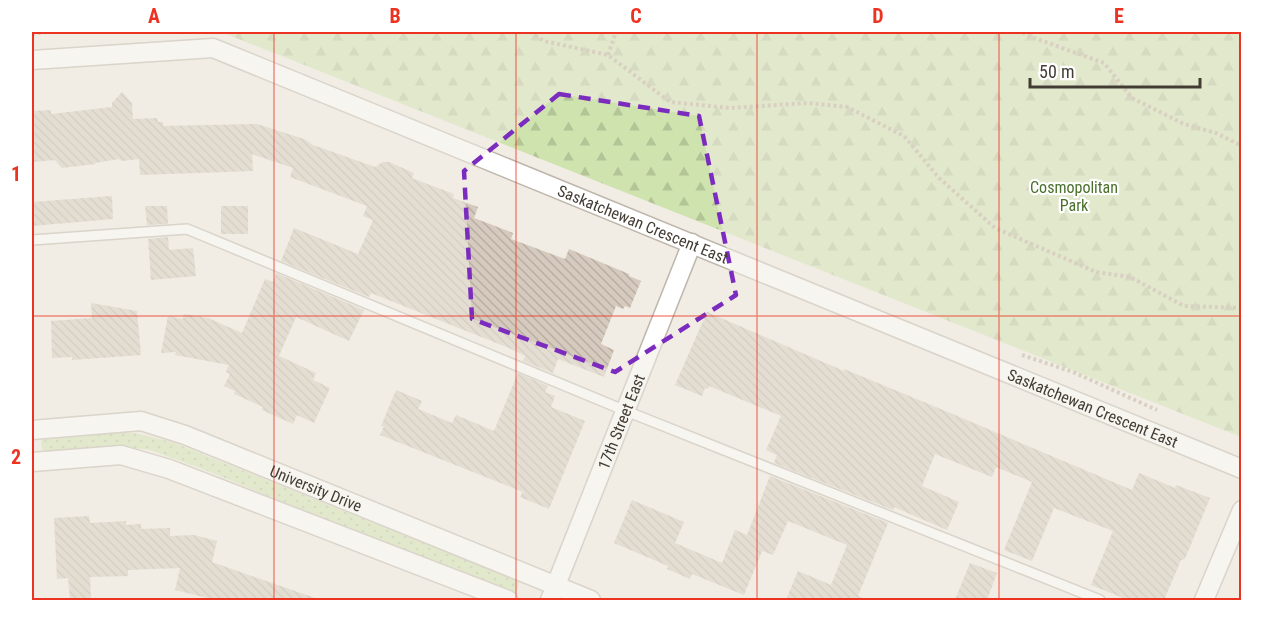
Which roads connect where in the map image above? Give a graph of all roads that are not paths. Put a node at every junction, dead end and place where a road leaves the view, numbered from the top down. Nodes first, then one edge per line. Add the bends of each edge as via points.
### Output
1 (32, 60) edge
2 (32, 240) edge
3 (692, 243) junction
4 (626, 411) junction
5 (32, 430) edge
6 (32, 462) edge
7 (1242, 469) edge
8 (1242, 510) edge
9 (553, 593) edge
10 (508, 600) edge
11 (591, 600) edge
12 (1100, 600) edge
13 (1204, 600) edge

1 - 3 street, Saskatchewan Crescent East via 213,48
2 - 4 lane via 187,229
3 - 4 street, 17th Street East
3 - 7 street, Saskatchewan Crescent East
4 - 9 street, 17th Street East
4 - 12 lane
5 - 9 street, University Drive via 141,422 185,435
6 - 10 street via 121,456 169,469
8 - 13 street
9 - 11 street, University Drive

